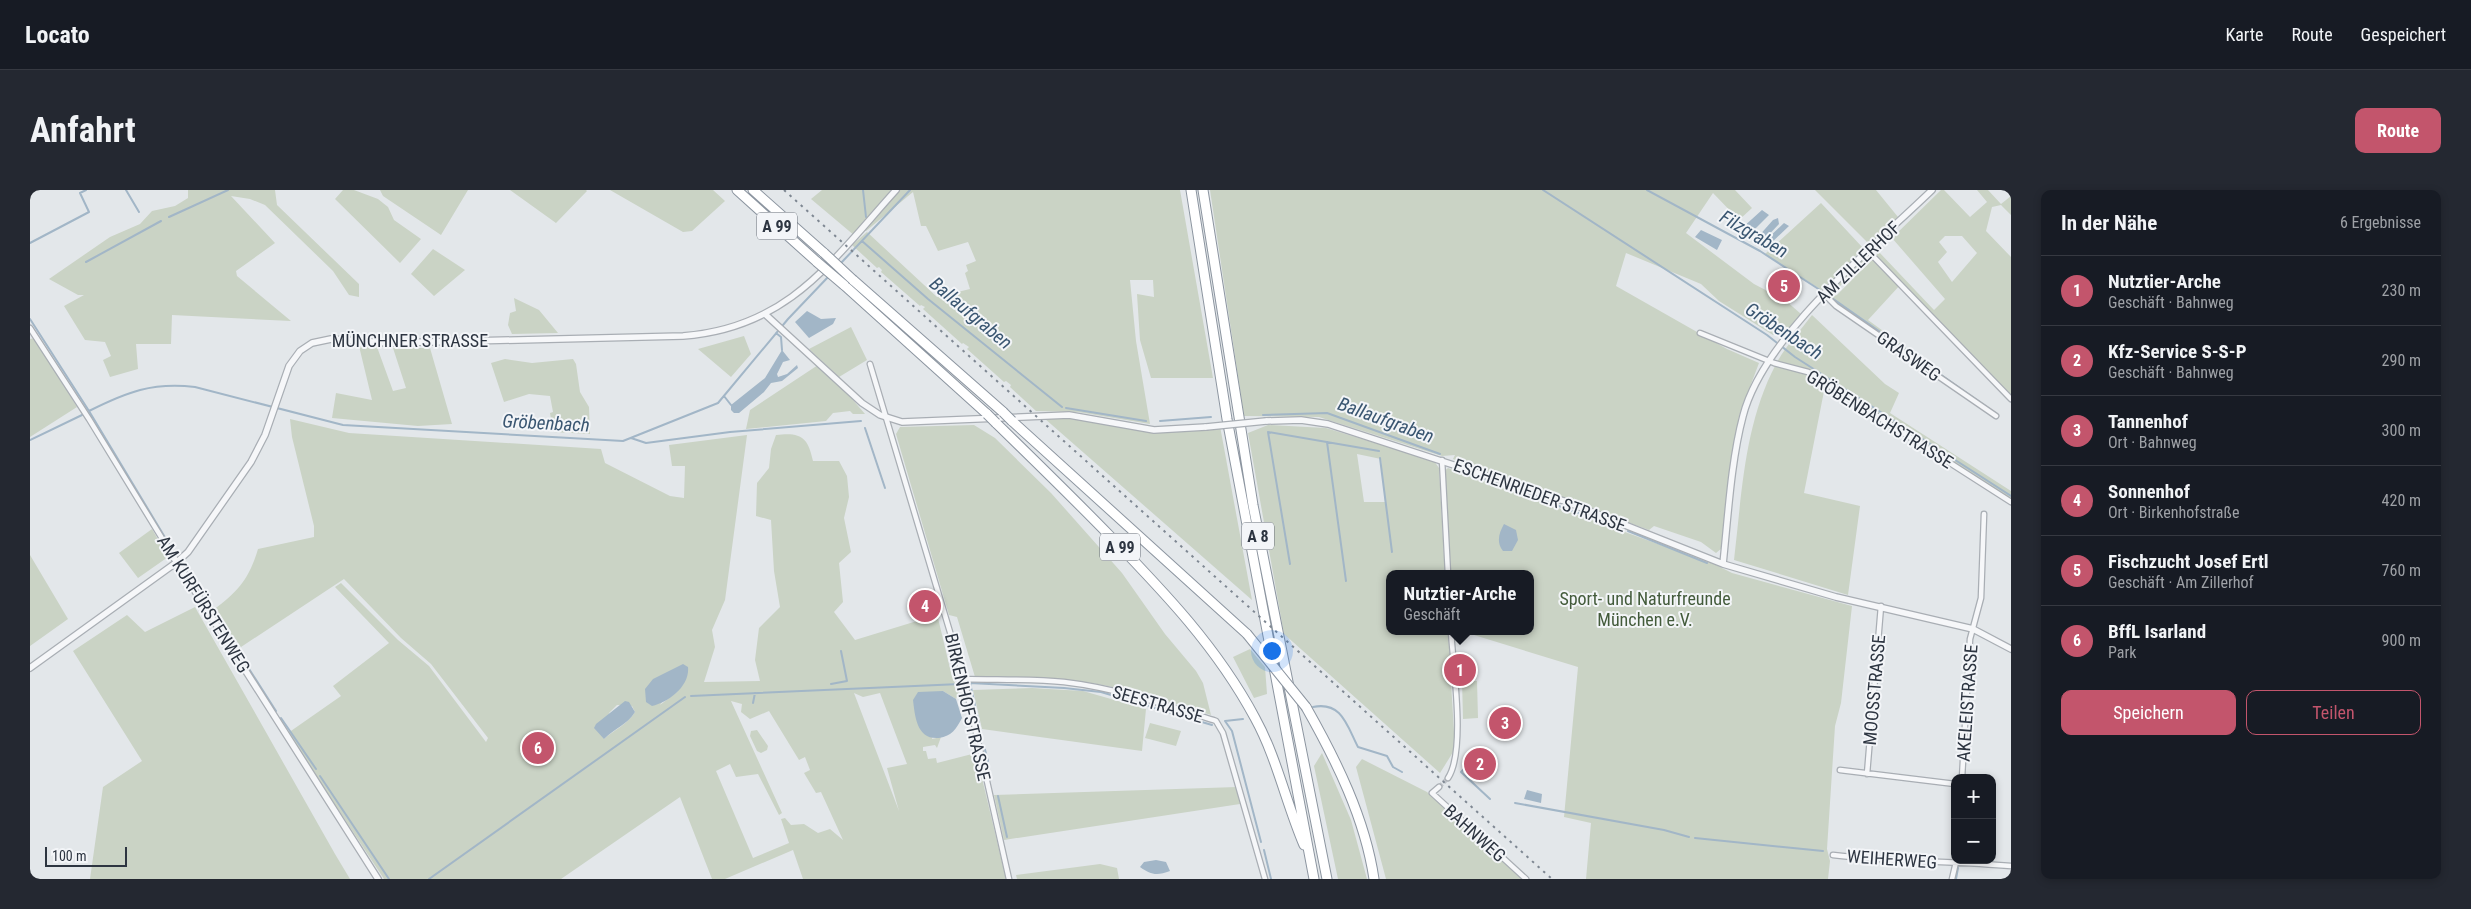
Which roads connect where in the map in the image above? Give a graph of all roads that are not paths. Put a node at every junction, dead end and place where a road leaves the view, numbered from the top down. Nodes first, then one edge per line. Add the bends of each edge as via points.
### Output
1 (737, 190) edge
2 (753, 190) edge
3 (896, 190) edge
4 (1191, 190) edge
5 (1203, 190) edge
6 (1932, 190) edge
7 (1868, 252) junction
8 (1824, 294) junction
9 (766, 314) junction
10 (30, 328) edge
11 (1700, 333) dead end
12 (1770, 361) junction
13 (870, 364) dead end
14 (2011, 399) edge
15 (1996, 416) dead end
16 (887, 419) junction
17 (1442, 460) junction
18 (2011, 502) edge
19 (1984, 514) dead end
20 (176, 560) junction
21 (1723, 564) junction
22 (1448, 570) edge
23 (1881, 606) junction
24 (1973, 629) junction
25 (1451, 635) edge
26 (2011, 649) edge
27 (30, 668) edge
28 (964, 679) junction
29 (1840, 770) dead end
30 (1867, 774) junction
31 (1962, 774) edge
32 (1448, 778) tunnel mouth
33 (1951, 784) edge
34 (1439, 786) dead end
35 (1308, 854) junction
36 (1833, 856) dead end
37 (1951, 861) edge
38 (1955, 864) edge
39 (1989, 864) edge
40 (2011, 866) edge
41 (378, 879) edge
42 (1009, 879) edge
43 (1264, 879) edge
44 (1314, 879) edge
45 (1327, 879) edge
46 (1374, 879) edge
47 (1526, 879) edge
48 (1952, 879) edge

1 - 35 highway, A 99, bridge via 987,414 1158,585 1205,639 1256,719 1274,758
2 - 46 highway, A 99, bridge via 1247,634 1306,707 1340,773 1364,838
3 - 9 street, MÜNCHNER STRASSE via 809,284 795,297
4 - 35 highway, A 8 via 1227,419
5 - 45 highway, A 8 via 1252,505
6 - 7 street, AM ZILLERHOF
7 - 8 street, AM ZILLERHOF
7 - 14 street
8 - 12 street, AM ZILLERHOF
8 - 15 street, GRASWEG via 1836,306
9 - 16 street, ESCHENRIEDER STRASSE via 862,404
9 - 20 street, MÜNCHNER STRASSE via 728,330 683,336 387,343 321,340 312,343 289,366 251,462 193,546
10 - 20 street, AM KURFÜRSTENWEG
11 - 12 street, GRÖBENBACHSTRASSE
12 - 18 street, GRÖBENBACHSTRASSE via 1808,372
12 - 21 street, AM ZILLERHOF via 1743,416
13 - 16 street, BIRKENHOFSTRASSE
16 - 17 street, ESCHENRIEDER STRASSE, bridge via 902,422 1069,415 1154,430 1301,420 1328,424
16 - 28 street, BIRKENHOFSTRASSE
17 - 21 street, ESCHENRIEDER STRASSE via 1567,502
17 - 22 street
19 - 24 street, AKELEISTRASSE via 1981,598
20 - 27 street, MÜNCHNER STRASSE
20 - 41 street, AM KURFÜRSTENWEG
21 - 23 street, ESCHENRIEDER STRASSE
23 - 24 street, ESCHENRIEDER STRASSE
23 - 30 street, MOOSSTRASSE
24 - 26 street, ESCHENRIEDER STRASSE
24 - 31 street, AKELEISTRASSE
25 - 32 street, BAHNWEG via 1458,730 1454,770
28 - 42 street, BIRKENHOFSTRASSE
28 - 43 street, SEESTRASSE via 1063,682 1101,688 1216,720 1223,733
29 - 30 street
30 - 33 street
34 - 47 street, BAHNWEG via 1432,793
35 - 44 highway, A 8
36 - 37 street, WEIHERWEG
38 - 48 street
39 - 40 street, WEIHERWEG

